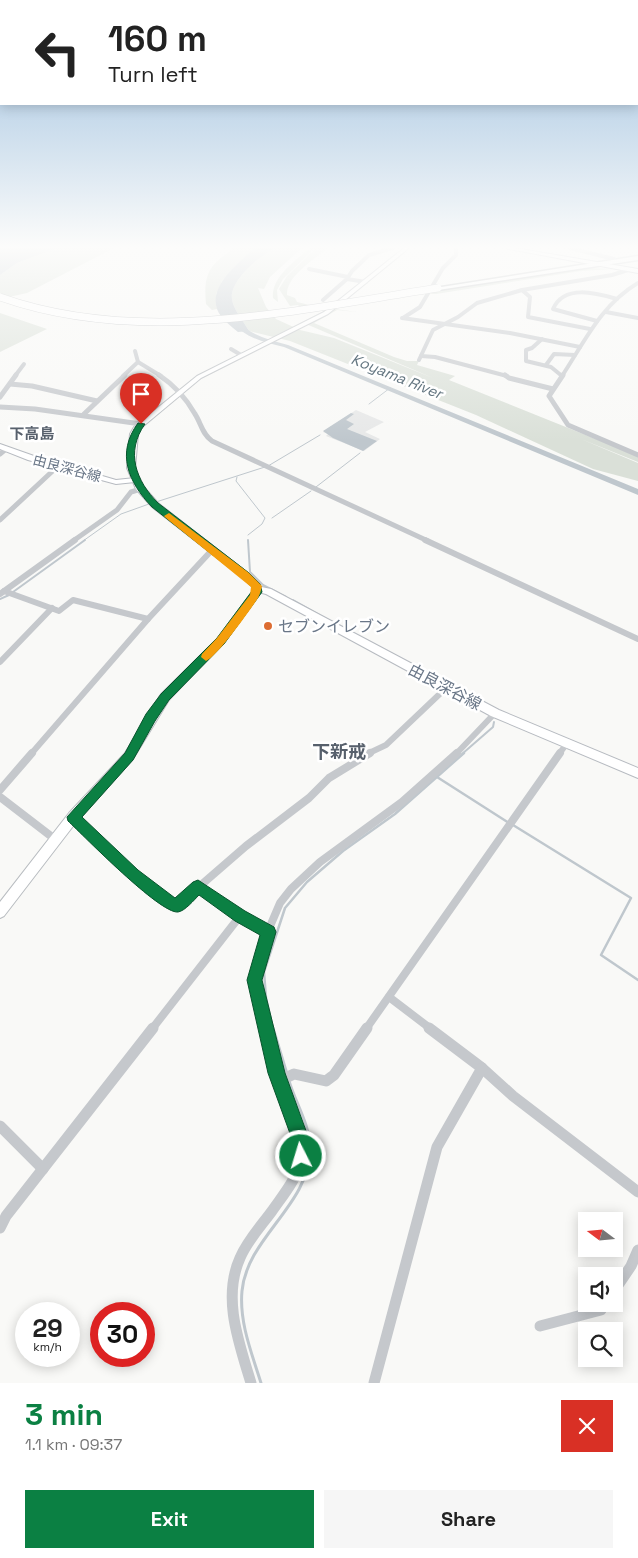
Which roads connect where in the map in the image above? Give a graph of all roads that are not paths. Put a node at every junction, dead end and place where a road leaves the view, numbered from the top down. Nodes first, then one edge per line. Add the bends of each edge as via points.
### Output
1 (606, 312) edge
2 (52, 313) edge
3 (268, 313) edge
4 (325, 313) edge
5 (411, 313) edge
6 (462, 313) edge
7 (528, 313) edge
8 (562, 313) edge
9 (609, 313) edge
10 (638, 318) edge
11 (597, 321) junction
12 (445, 323) junction
13 (590, 328) junction
14 (542, 339) junction
15 (580, 347) junction
16 (231, 349) dead end
17 (135, 351) dead end
18 (242, 354) junction
19 (575, 355) junction
20 (138, 362) junction
21 (24, 364) dead end
22 (546, 365) junction
23 (562, 376) junction
24 (10, 384) junction
25 (552, 389) junction
26 (179, 393) junction
27 (0, 397) edge
28 (97, 402) junction
29 (0, 407) edge
30 (83, 415) junction
31 (141, 424) junction
32 (2, 450) edge
33 (638, 455) edge
34 (58, 466) junction
35 (138, 484) junction
36 (0, 520) edge
37 (212, 550) junction
38 (257, 589) junction
39 (2, 593) edge
40 (52, 608) junction
41 (148, 619) junction
42 (638, 639) edge
43 (0, 662) edge
44 (446, 688) junction
45 (495, 713) junction
46 (568, 742) junction
47 (638, 773) edge
48 (0, 790) edge
49 (0, 797) edge
50 (73, 817) junction
51 (56, 840) junction
52 (198, 886) junction
53 (0, 912) edge
54 (240, 916) junction
55 (269, 932) junction
56 (389, 997) junction
57 (482, 1068) junction
58 (279, 1081) junction
59 (0, 1126) edge
60 (43, 1169) junction
61 (638, 1192) edge
62 (0, 1228) edge
63 (638, 1250) edge
64 (623, 1278) edge
65 (593, 1312) edge
66 (540, 1326) dead end
67 (251, 1383) edge
68 (374, 1383) edge

1 - 11 street
2 - 3 highway, bridge via 127,322 172,322
4 - 18 main road
5 - 12 street via 402,318
6 - 12 street
7 - 13 street via 528,317
8 - 11 street
9 - 10 street
11 - 13 street
12 - 14 street
12 - 25 street via 433,330 420,358 435,357
13 - 15 street
14 - 15 street
14 - 22 street via 526,350 526,361
15 - 19 street
16 - 18 street
17 - 20 street
18 - 26 main road via 199,377
19 - 22 street via 554,354
19 - 23 street
20 - 26 street via 153,370
20 - 28 street
21 - 24 street
22 - 23 street
23 - 25 street
24 - 27 street
24 - 28 street
25 - 33 street via 550,398 568,425
26 - 31 main road
26 - 42 street via 196,415 207,438
28 - 30 street
29 - 30 street
30 - 31 street
31 - 35 main road via 134,434 131,455 131,468
32 - 34 main road, 由良深谷線
34 - 35 main road, 由良深谷線 via 116,482
34 - 36 street
35 - 37 main road via 155,505
35 - 39 street via 114,512
37 - 38 main road
37 - 41 street
38 - 44 main road, 由良深谷線 via 268,591
38 - 50 main road via 220,641 161,702 129,756
39 - 40 street
40 - 41 street via 63,609 73,600
40 - 43 street
41 - 48 street
44 - 45 main road, 由良深谷線
44 - 52 street via 386,745 329,778 309,798
45 - 46 main road, 由良深谷線
45 - 55 street via 478,734 403,801 306,874 280,904
46 - 47 main road, 由良深谷線
46 - 56 street
49 - 51 street
50 - 51 main road
50 - 52 street via 133,874 172,904 178,905
51 - 53 main road
52 - 54 street
54 - 55 street
54 - 60 street
55 - 58 street via 255,980
56 - 57 street
56 - 58 street via 330,1079 326,1081 294,1074
57 - 61 street via 513,1096
57 - 68 street via 437,1147
58 - 67 street via 301,1139 301,1156 293,1180 241,1255 233,1274 236,1325
59 - 60 street
60 - 62 street
63 - 64 street
65 - 66 street

